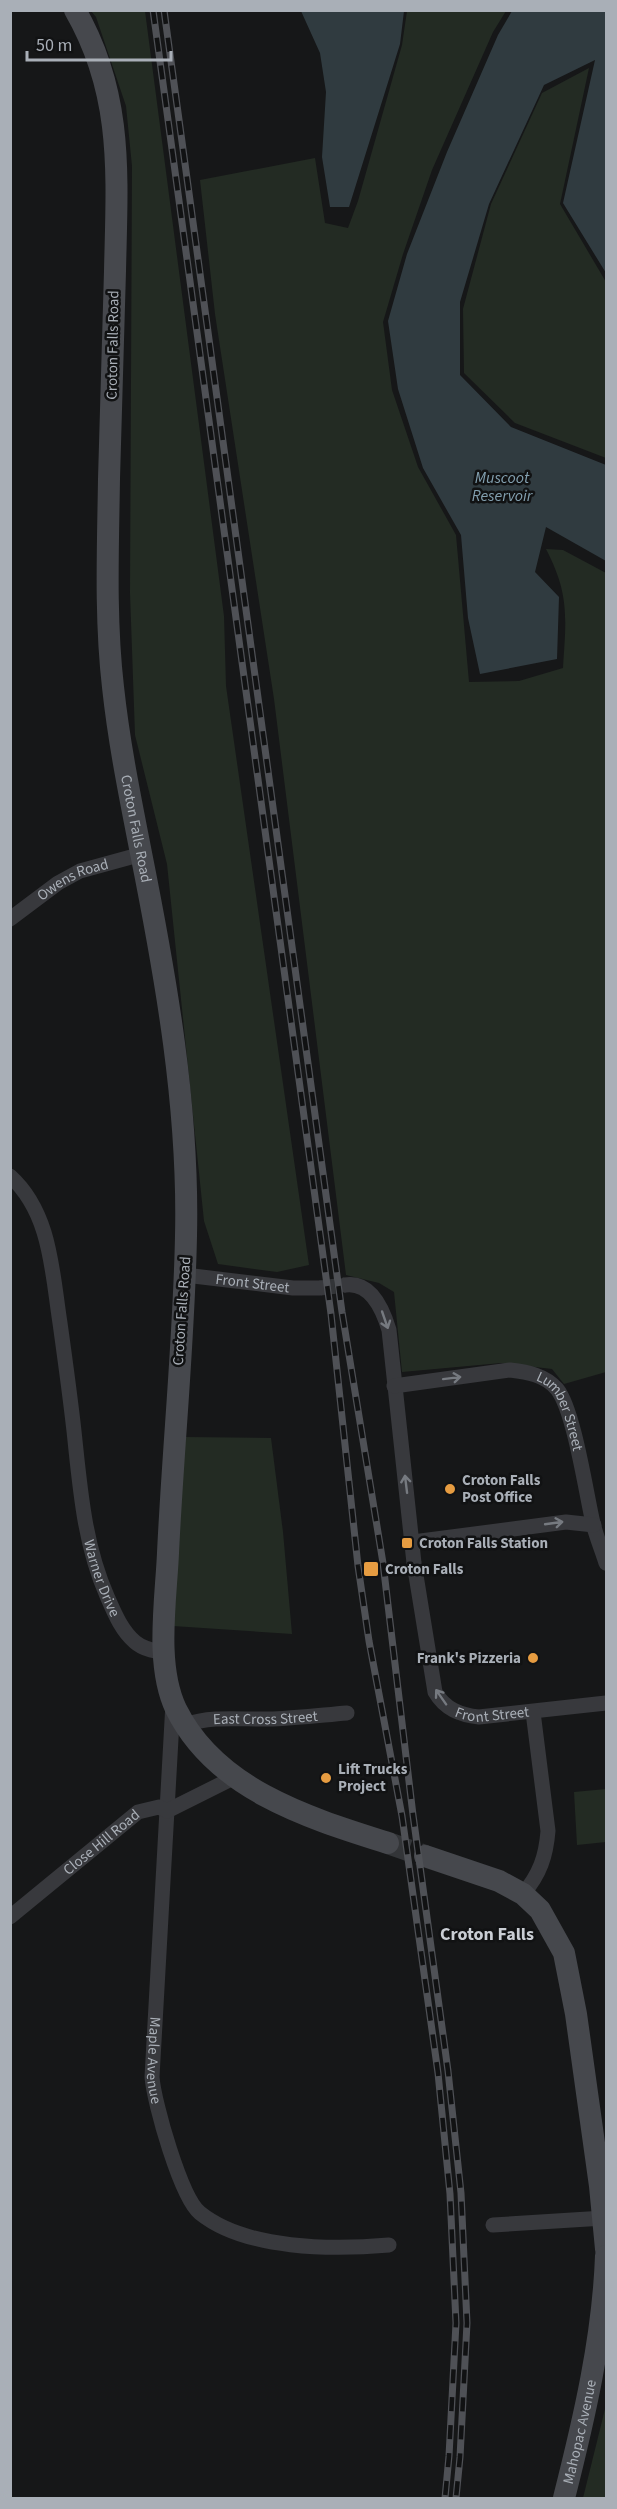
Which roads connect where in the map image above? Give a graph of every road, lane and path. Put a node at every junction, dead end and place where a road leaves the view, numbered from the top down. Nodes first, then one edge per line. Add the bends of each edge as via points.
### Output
1 (75, 10) edge
2 (141, 854) junction
3 (10, 919) edge
4 (10, 1176) edge
5 (184, 1275) junction
6 (345, 1285) tunnel mouth
7 (320, 1288) tunnel mouth
8 (394, 1386) junction
9 (594, 1525) junction
10 (413, 1542) junction
11 (606, 1563) edge
12 (164, 1653) junction
13 (173, 1703) junction
14 (606, 1703) edge
15 (533, 1712) junction
16 (347, 1713) dead end
17 (185, 1725) junction
18 (235, 1778) junction
19 (167, 1811) junction
20 (388, 1843) tunnel mouth
21 (425, 1856) tunnel mouth
22 (523, 1894) junction
23 (10, 1917) edge
24 (604, 2218) junction
25 (493, 2225) dead end
26 (389, 2245) dead end
27 (606, 2249) edge
28 (606, 2256) edge
29 (606, 2295) edge
30 (564, 2499) edge

1 - 2 main road, Croton Falls Road via 101,64 114,134 117,193 108,518 109,630 119,734
2 - 3 street, Owens Road via 80,871
2 - 5 main road, Croton Falls Road via 167,1004 183,1138
4 - 12 street, Warner Drive via 32,1200 46,1238 82,1506 99,1580 121,1626 135,1642
5 - 7 street, Front Street
5 - 12 main road, Croton Falls Road
6 -> 8 street, Front Street via 363,1288 384,1313
8 -> 9 street, Lumber Street via 510,1371 528,1372 545,1379 564,1400
10 -> 8 street, Front Street
10 -> 9 street via 566,1522
9 - 11 street, Lumber Street
15 -> 10 street, Front Street via 479,1717 463,1715 442,1702 435,1692
12 - 13 main road
13 - 17 main road
13 - 19 street, Maple Avenue
14 - 15 street
15 - 22 street, Front Street via 545,1761 547,1850
16 - 17 street, East Cross Street via 198,1720
17 - 18 main road
18 - 19 street, Close Hill Road
18 - 20 main road via 292,1809
19 - 23 street, Close Hill Road via 159,1808 138,1812
19 - 26 street, Maple Avenue via 152,2077 157,2109 186,2195 198,2212 225,2228 247,2235 307,2247 350,2249
21 - 22 main road via 499,1881
22 - 24 main road via 554,1930 564,1953
24 - 25 street
24 - 27 main road
28 - 29 main road, Mahopac Avenue
29 - 30 main road, Mahopac Avenue

